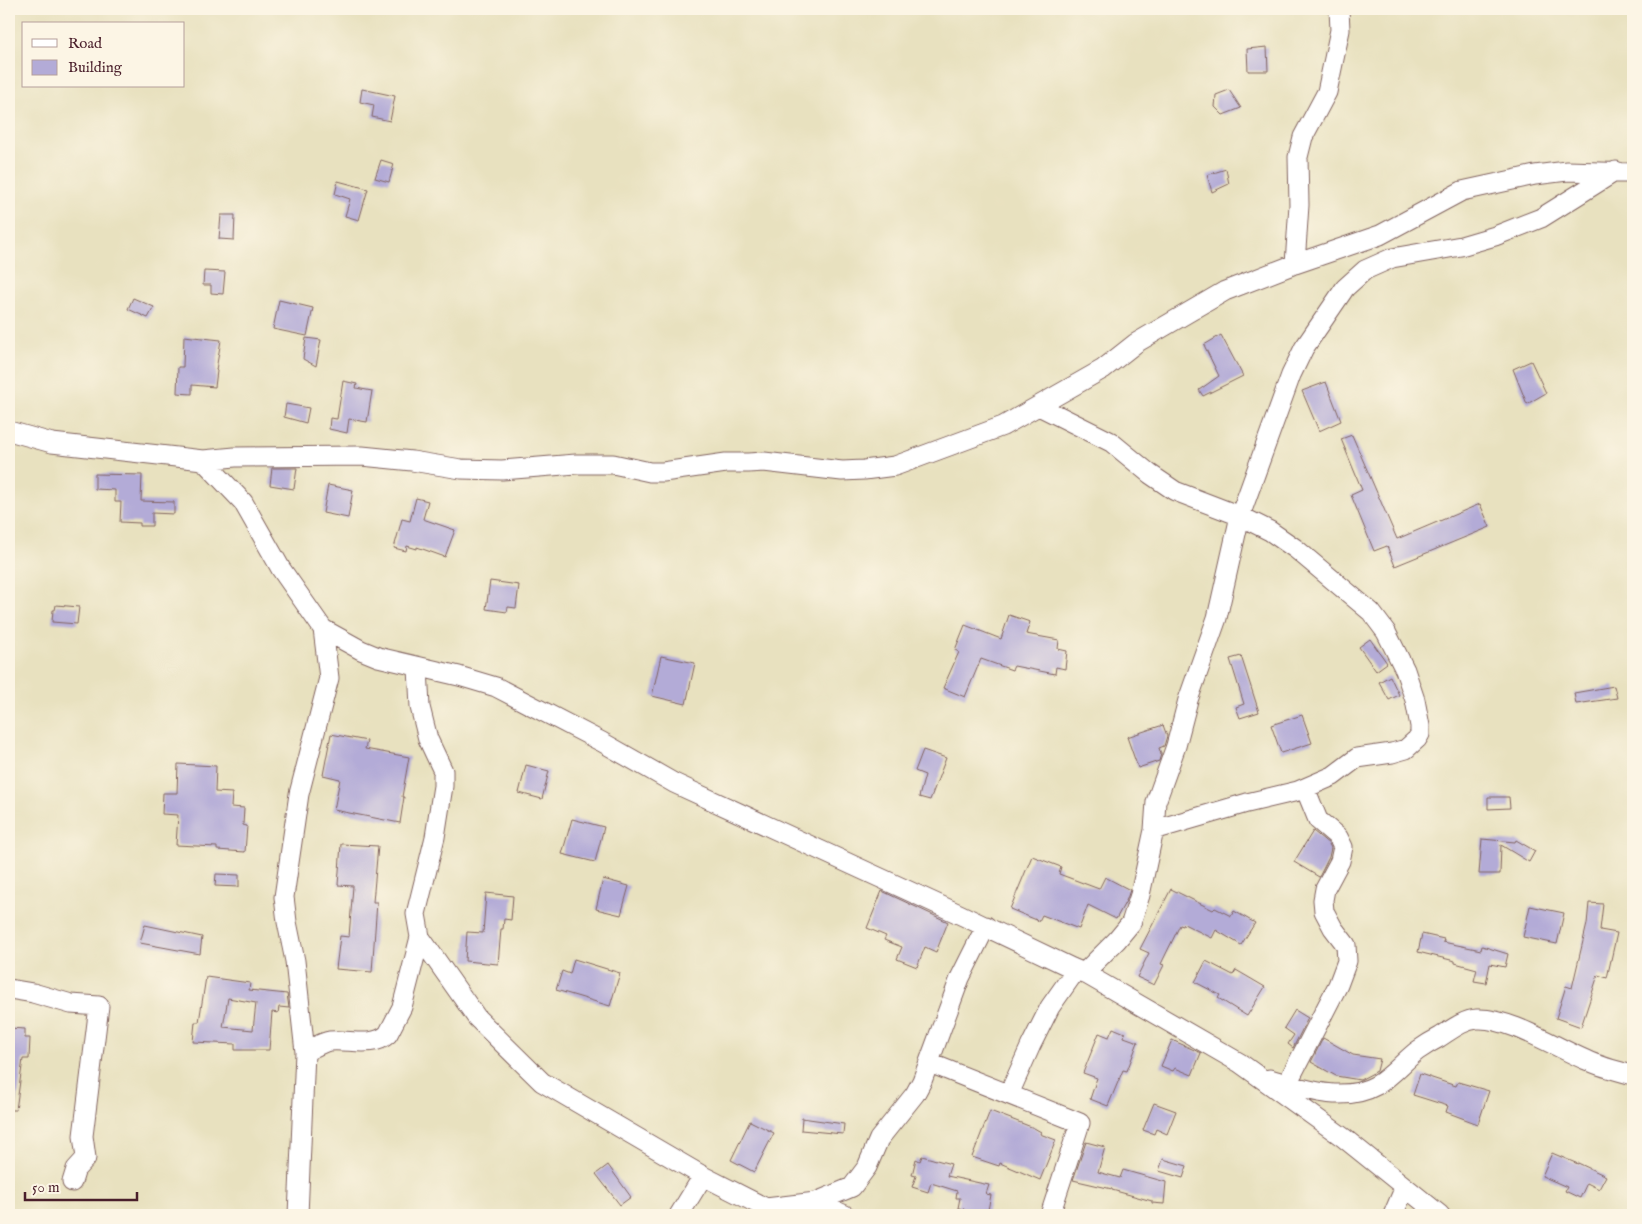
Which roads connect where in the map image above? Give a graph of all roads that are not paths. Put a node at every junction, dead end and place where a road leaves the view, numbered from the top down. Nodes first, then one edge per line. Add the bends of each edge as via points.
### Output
1 (1340, 9) edge
2 (1624, 172) edge
3 (1295, 264) junction
4 (1039, 406) junction
5 (9, 431) edge
6 (203, 460) junction
7 (1240, 516) junction
8 (323, 629) junction
9 (418, 668) junction
10 (1305, 788) junction
11 (1154, 830) junction
12 (986, 926) junction
13 (420, 937) junction
14 (1080, 971) junction
15 (9, 989) edge
16 (305, 1052) junction
17 (930, 1063) junction
18 (1633, 1075) edge
19 (1257, 1076) junction
20 (1287, 1084) junction
21 (1010, 1094) junction
22 (703, 1176) junction
23 (72, 1182) dead end
24 (1405, 1187) junction
25 (816, 1202) junction
26 (298, 1215) edge
27 (679, 1215) edge
28 (845, 1215) edge
29 (1050, 1215) edge
30 (1393, 1215) edge
31 (1440, 1215) edge

1 - 3 street via 1340,30 1329,86 1304,137 1298,157
2 - 3 street via 1567,171 1462,191 1380,235
2 - 7 street via 1541,218 1495,236 1461,246 1392,258 1365,270 1345,288 1304,348 1291,375
3 - 4 street via 1225,291 1136,343 1103,369
4 - 6 street via 1003,426 895,466 864,470 842,471 764,462 650,472 613,464 461,469 362,456
4 - 7 street via 1111,442 1175,491
5 - 6 street via 52,443
6 - 8 street via 243,502 281,570
7 - 10 street via 1296,549 1371,612 1386,632 1405,670 1415,700 1420,734 1406,749 1357,758 1333,776
7 - 11 street via 1217,618 1156,802
8 - 9 street via 378,658
8 - 16 street via 328,678 299,794 284,897
9 - 12 street via 496,687 674,783
9 - 13 street via 420,707 428,739 443,771 435,837 416,914
10 - 11 street
10 - 20 street via 1318,820 1338,837 1343,847 1323,900 1324,911 1346,944 1347,961
11 - 14 street via 1131,923 1117,940
12 - 14 street
12 - 17 street via 960,978
13 - 16 street via 402,1007 384,1038 374,1042 330,1041
13 - 22 street via 477,1018 542,1082
14 - 19 street via 1240,1063
14 - 21 street via 1050,1007
15 - 23 street via 33,992 71,1004 99,1006 83,1136 86,1158 76,1169
16 - 26 street
17 - 21 street
17 - 25 street via 915,1094 879,1139 867,1167 852,1187
18 - 20 street via 1588,1061 1508,1025 1476,1019 1454,1028 1417,1051 1394,1073 1360,1092 1339,1094
19 - 20 street
19 - 24 street via 1344,1138
21 - 29 street via 1080,1123
22 - 25 street via 766,1208
22 - 27 street
24 - 30 street
24 - 31 street
25 - 28 street

